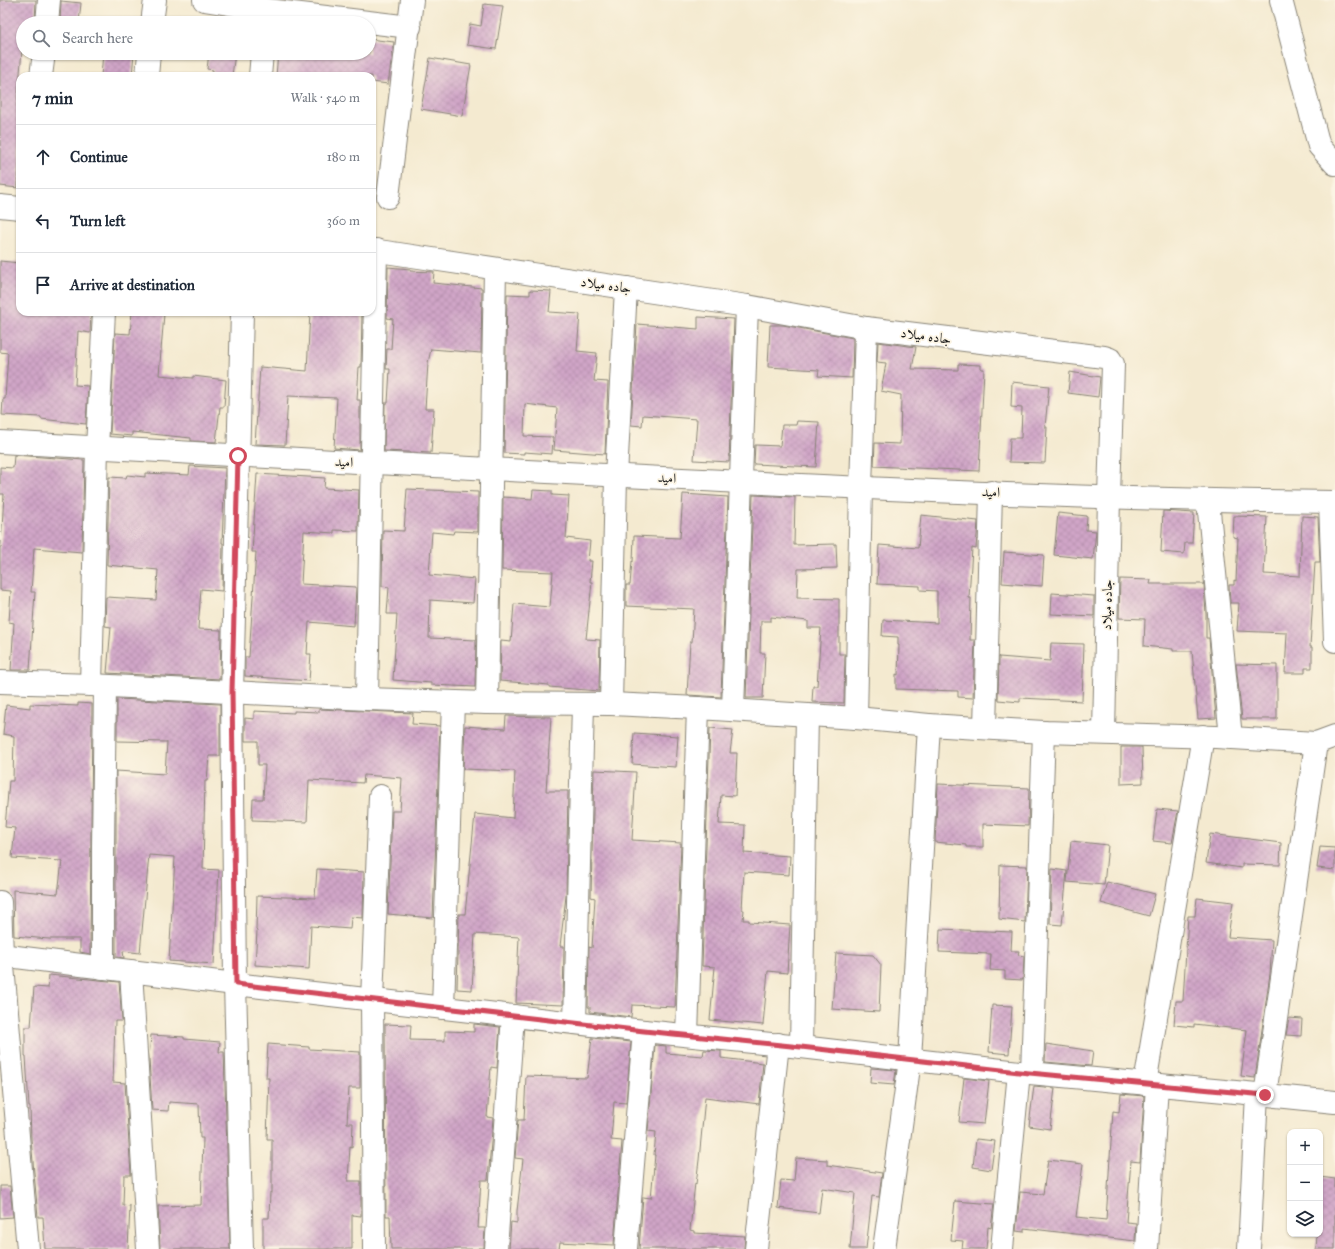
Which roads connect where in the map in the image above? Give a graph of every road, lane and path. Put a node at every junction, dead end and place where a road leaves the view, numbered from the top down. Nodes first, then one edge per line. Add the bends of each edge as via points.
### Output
1 (49, 0) edge
2 (155, 0) edge
3 (204, 0) edge
4 (412, 0) edge
5 (1281, 0) edge
6 (266, 11) edge
7 (48, 16) edge
8 (153, 16) edge
9 (311, 16) edge
10 (376, 23) edge
11 (410, 27) junction
12 (43, 60) edge
13 (148, 60) edge
14 (261, 60) edge
15 (42, 72) edge
16 (147, 72) edge
17 (260, 72) edge
18 (1335, 164) edge
19 (388, 197) dead end
20 (0, 206) edge
21 (16, 208) edge
22 (376, 250) edge
23 (495, 269) junction
24 (626, 288) junction
25 (747, 306) junction
26 (104, 316) edge
27 (242, 316) edge
28 (373, 316) edge
29 (866, 328) junction
30 (0, 442) edge
31 (96, 448) junction
32 (238, 456) junction
33 (372, 463) junction
34 (492, 470) junction
35 (616, 476) junction
36 (740, 482) junction
37 (861, 488) junction
38 (991, 492) junction
39 (1108, 496) junction
40 (1208, 501) junction
41 (1332, 502) edge
42 (1335, 641) edge
43 (0, 682) edge
44 (98, 686) junction
45 (232, 692) junction
46 (367, 699) junction
47 (453, 702) junction
48 (487, 703) junction
49 (583, 704) junction
50 (611, 704) junction
51 (698, 708) junction
52 (733, 710) junction
53 (807, 715) junction
54 (856, 718) junction
55 (929, 725) junction
56 (985, 728) junction
57 (1044, 732) junction
58 (1104, 733) junction
59 (1204, 736) junction
60 (1231, 738) junction
61 (1326, 740) edge
62 (380, 796) dead end
63 (0, 902) edge
64 (1, 955) edge
65 (103, 968) junction
66 (131, 971) junction
67 (236, 984) junction
68 (372, 1000) junction
69 (443, 1008) junction
70 (513, 1016) junction
71 (575, 1023) junction
72 (644, 1031) junction
73 (686, 1035) junction
74 (778, 1044) junction
75 (801, 1047) junction
76 (910, 1060) junction
77 (1026, 1072) junction
78 (1151, 1084) junction
79 (1261, 1094) junction
80 (1335, 1102) edge
81 (28, 1249) edge
82 (148, 1249) edge
83 (242, 1249) edge
84 (374, 1249) edge
85 (496, 1249) edge
86 (626, 1249) edge
87 (756, 1249) edge
88 (884, 1249) edge
89 (1002, 1249) edge
90 (1147, 1249) edge
91 (1249, 1249) edge

1 - 7 street
2 - 8 street
3 - 6 street
4 - 11 street
5 - 18 street via 1319,146
6 - 9 street
10 - 11 street
11 - 19 street
12 - 15 street
13 - 16 street
14 - 17 street
20 - 21 street
22 - 23 street, جاده میلاد
23 - 24 street, جاده میلاد
23 - 34 street
24 - 25 street, جاده میلاد
24 - 35 street
25 - 29 street, جاده میلاد
25 - 36 street
26 - 31 street
27 - 32 street
28 - 33 street
29 - 37 street
29 - 39 street, جاده میلاد via 1110,359 1113,364
30 - 31 street, امید
31 - 32 street, امید
31 - 44 street
32 - 33 street, امید
32 - 45 street
33 - 34 street, امید
33 - 46 street
34 - 35 street, امید
34 - 48 street
35 - 36 street, امید
35 - 50 street
36 - 37 street, امید
36 - 52 street
37 - 38 street, امید
37 - 54 street
38 - 39 street, امید
38 - 56 street
39 - 40 street, امید
39 - 58 street, جاده میلاد
40 - 41 street, امید
40 - 60 street
41 - 42 street
43 - 44 street
44 - 45 street
44 - 65 street
45 - 46 street
45 - 67 street
46 - 47 street
47 - 48 street
47 - 69 street
48 - 49 street
49 - 50 street
49 - 71 street
50 - 51 street
51 - 52 street
51 - 73 street
52 - 53 street
53 - 54 street
53 - 75 street
54 - 55 street
55 - 56 street
55 - 76 street
56 - 57 street
57 - 58 street
57 - 77 street
58 - 59 street
59 - 60 street
59 - 78 street
60 - 61 street
61 - 79 street
62 - 68 street
63 - 64 street
64 - 65 street
64 - 81 street
65 - 66 street
66 - 67 street
66 - 82 street
67 - 68 street
67 - 83 street
68 - 69 street
68 - 84 street
69 - 70 street
70 - 71 street
70 - 85 street
71 - 72 street
72 - 73 street
72 - 86 street
73 - 74 street
74 - 75 street
74 - 87 street
75 - 76 street
76 - 77 street
76 - 88 street
77 - 78 street
77 - 89 street
78 - 79 street
78 - 90 street
79 - 80 street
79 - 91 street

